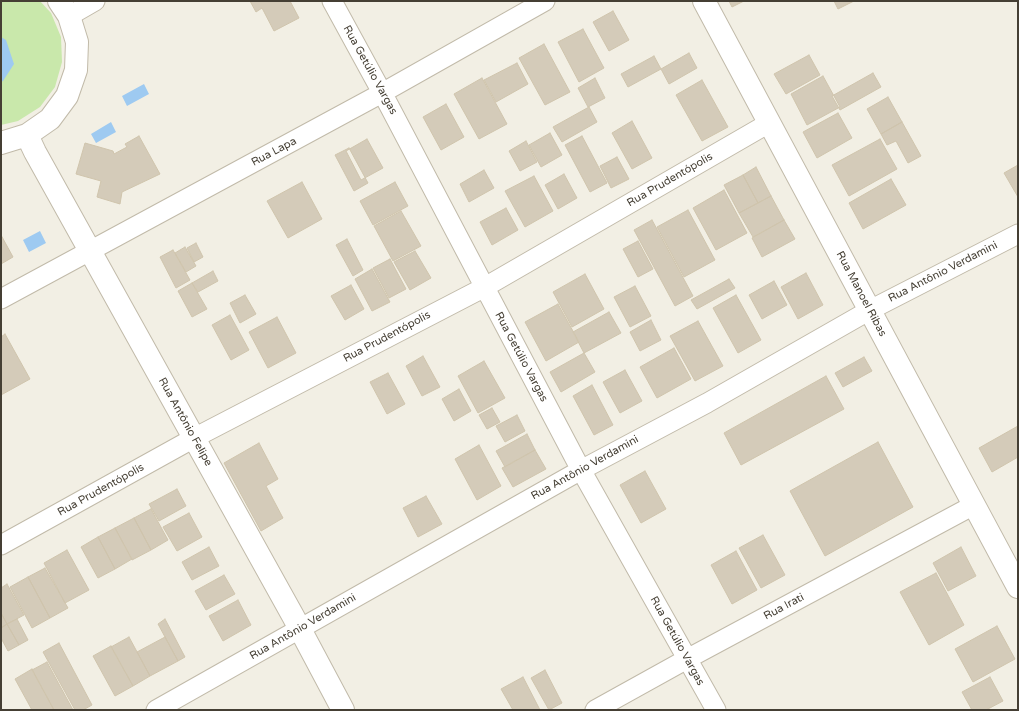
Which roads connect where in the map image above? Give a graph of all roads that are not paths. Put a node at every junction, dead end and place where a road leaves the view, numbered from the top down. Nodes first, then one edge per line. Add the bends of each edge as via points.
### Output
1 (96, 1) edge
2 (332, 1) edge
3 (545, 1) edge
4 (704, 1) edge
5 (64, 8) edge
6 (382, 93) junction
7 (769, 123) junction
8 (27, 135) junction
9 (1, 142) edge
10 (1018, 234) edge
11 (90, 252) junction
12 (484, 287) junction
13 (1, 299) edge
14 (870, 310) junction
15 (194, 438) junction
16 (581, 470) junction
17 (974, 505) junction
18 (1, 545) edge
19 (1018, 587) edge
20 (300, 629) junction
21 (687, 659) junction
22 (156, 710) edge
23 (343, 710) edge
24 (595, 710) edge
25 (716, 710) edge

1 - 5 street
2 - 6 street, Rua Getúlio Vargas
3 - 6 street, Rua Lapa
4 - 7 street, Rua Manoel Ribas
5 - 8 street via 77,42 76,70 67,96 50,119
6 - 11 street, Rua Lapa
6 - 12 street, Rua Getúlio Vargas
7 - 12 street, Rua Prudentópolis
7 - 14 street, Rua Manoel Ribas
8 - 9 street
8 - 11 street, Rua Antônio Felipe
10 - 14 street, Rua Antônio Verdamini
11 - 13 street, Rua Lapa
11 - 15 street, Rua Antônio Felipe
12 - 15 street, Rua Prudentópolis
12 - 16 street, Rua Getúlio Vargas
14 - 16 street, Rua Antônio Verdamini via 707,403
14 - 17 street, Rua Manoel Ribas
15 - 18 street, Rua Prudentópolis
15 - 20 street, Rua Antônio Felipe
16 - 20 street, Rua Antônio Verdamini
16 - 21 street, Rua Getúlio Vargas
17 - 19 street, Rua Manoel Ribas
17 - 21 street, Rua Irati
20 - 22 street, Rua Antônio Verdamini
20 - 23 street, Rua Antônio Felipe
21 - 24 street, Rua Irati
21 - 25 street, Rua Getúlio Vargas

